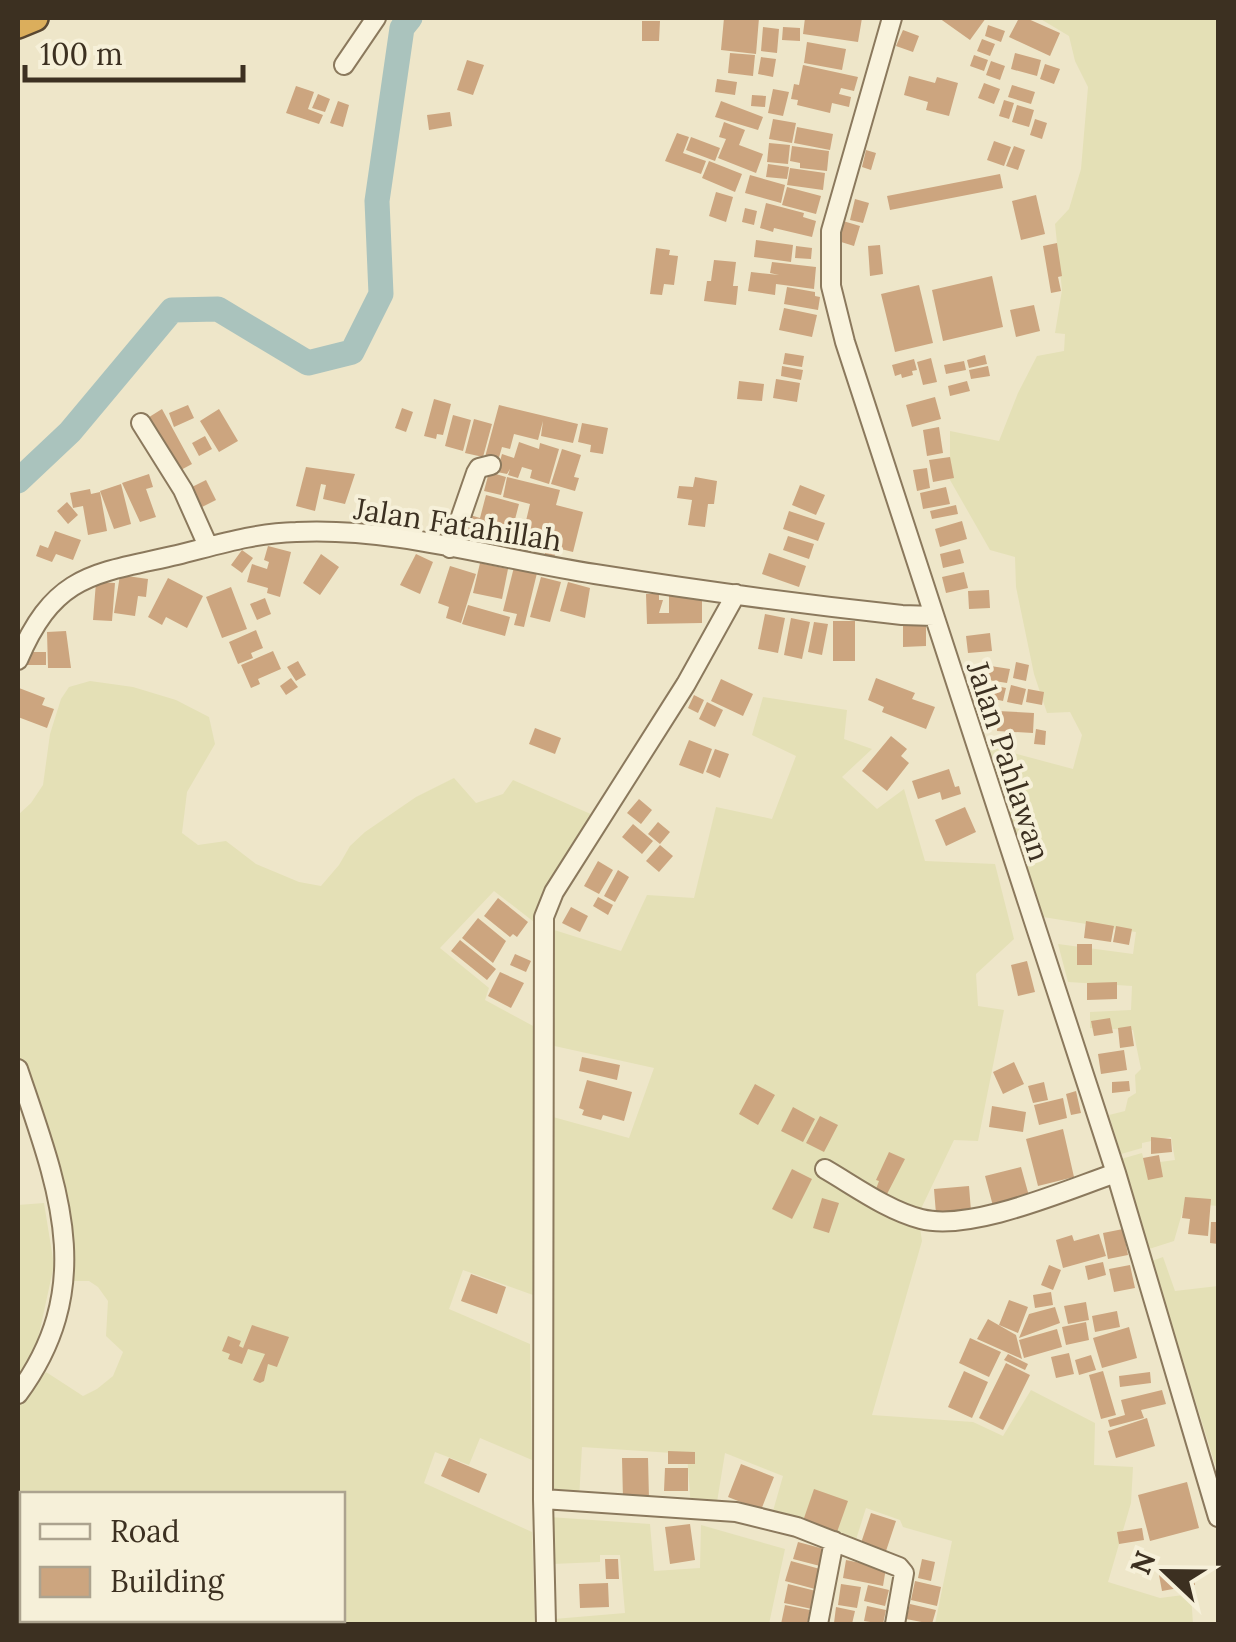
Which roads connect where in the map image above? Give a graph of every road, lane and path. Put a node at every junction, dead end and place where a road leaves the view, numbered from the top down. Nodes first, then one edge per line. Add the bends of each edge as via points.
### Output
1 (35, 18) edge
2 (376, 18) edge
3 (892, 18) edge
4 (18, 25) edge
5 (344, 65) dead end
6 (141, 423) dead end
7 (491, 465) dead end
8 (208, 546) junction
9 (450, 548) junction
10 (736, 594) junction
11 (934, 616) junction
12 (18, 660) edge
13 (18, 1069) edge
14 (825, 1169) dead end
15 (1116, 1173) junction
16 (18, 1394) edge
17 (543, 1498) junction
18 (1218, 1517) edge
19 (834, 1541) junction
20 (546, 1624) edge
21 (818, 1624) edge
22 (894, 1624) edge

1 - 4 highway
2 - 5 street
3 - 11 street, Jalan Pahlawan via 839,199 829,263 845,342
6 - 8 street
7 - 9 street via 476,473
8 - 9 street, Jalan Fatahillah via 248,536 352,532
8 - 12 street, Jalan Fatahillah via 112,568 66,588 32,627
9 - 10 street, Jalan Fatahillah
10 - 11 street, Jalan Fatahillah
10 - 17 street via 544,917
11 - 15 street, Jalan Pahlawan
13 - 16 street via 66,1246 54,1324
14 - 15 street via 894,1209 940,1222 986,1215
15 - 18 street, Jalan Pahlawan
17 - 19 street via 736,1512
17 - 20 street
19 - 21 street
19 - 22 street via 904,1572

